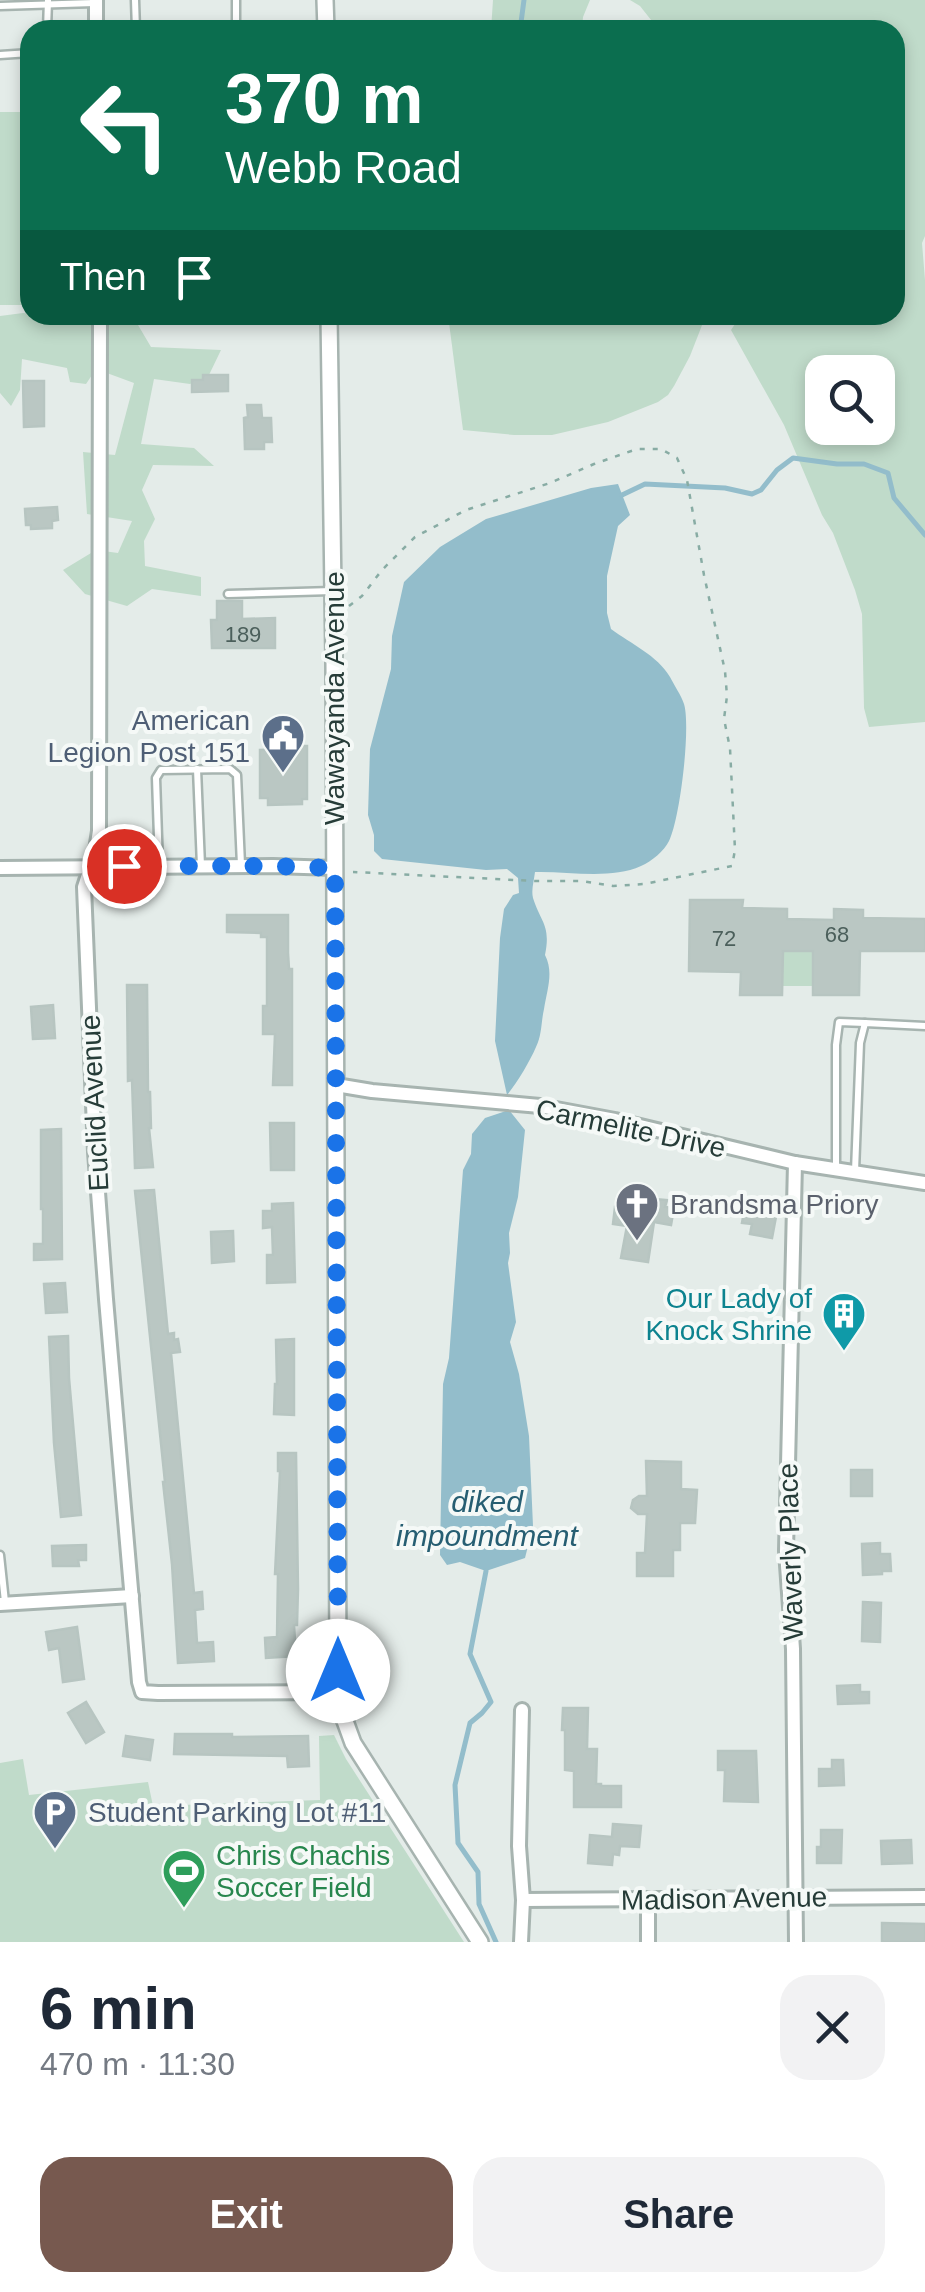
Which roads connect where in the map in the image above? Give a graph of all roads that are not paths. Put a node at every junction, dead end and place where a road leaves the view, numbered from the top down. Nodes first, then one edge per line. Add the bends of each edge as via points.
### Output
1 (48, 2) edge
2 (96, 2) edge
3 (0, 6) edge
4 (100, 325) edge
5 (330, 325) edge
6 (333, 592) junction
7 (228, 594) dead end
8 (197, 770) junction
9 (89, 866) junction
10 (159, 866) junction
11 (200, 866) junction
12 (242, 866) junction
13 (0, 868) edge
14 (335, 868) junction
15 (865, 1023) junction
16 (925, 1026) edge
17 (336, 1085) junction
18 (795, 1163) junction
19 (836, 1170) junction
20 (855, 1172) junction
21 (925, 1182) edge
22 (0, 1554) edge
23 (132, 1596) junction
24 (3, 1603) edge
25 (340, 1692) junction
26 (522, 1710) dead end
27 (795, 1897) junction
28 (925, 1897) edge
29 (648, 1899) junction
30 (523, 1900) junction
31 (480, 1942) edge
32 (521, 1942) edge
33 (648, 1942) edge
34 (796, 1942) edge

1 - 2 lane
1 - 3 lane
4 - 9 street, Euclid Avenue via 99,832
5 - 6 street, Wawayanda Avenue
6 - 7 lane
6 - 14 street, Wawayanda Avenue
8 - 10 lane via 161,770 156,778
8 - 11 lane
8 - 12 lane via 230,769 237,775
9 - 10 street
9 - 13 street
9 - 23 street, Euclid Avenue via 84,887 96,1152
10 - 11 street
11 - 12 street
12 - 14 street
14 - 17 street, Wawayanda Avenue
15 - 16 lane
15 - 19 lane via 838,1022
15 - 20 lane
17 - 18 street, Carmelite Drive via 540,1106
17 - 25 street, Wawayanda Avenue
18 - 19 street, Carmelite Drive
18 - 27 street, Waverly Place via 786,1551
19 - 20 street, Carmelite Drive
20 - 21 street, Carmelite Drive
22 - 24 lane
23 - 24 street
23 - 25 street, Euclid Avenue via 142,1692
25 - 31 street, Wawayanda Avenue via 353,1743
26 - 30 street
27 - 28 street, Madison Avenue
27 - 29 street, Madison Avenue
27 - 34 street, Waverly Place
29 - 30 street, Madison Avenue
29 - 33 street
30 - 32 street

